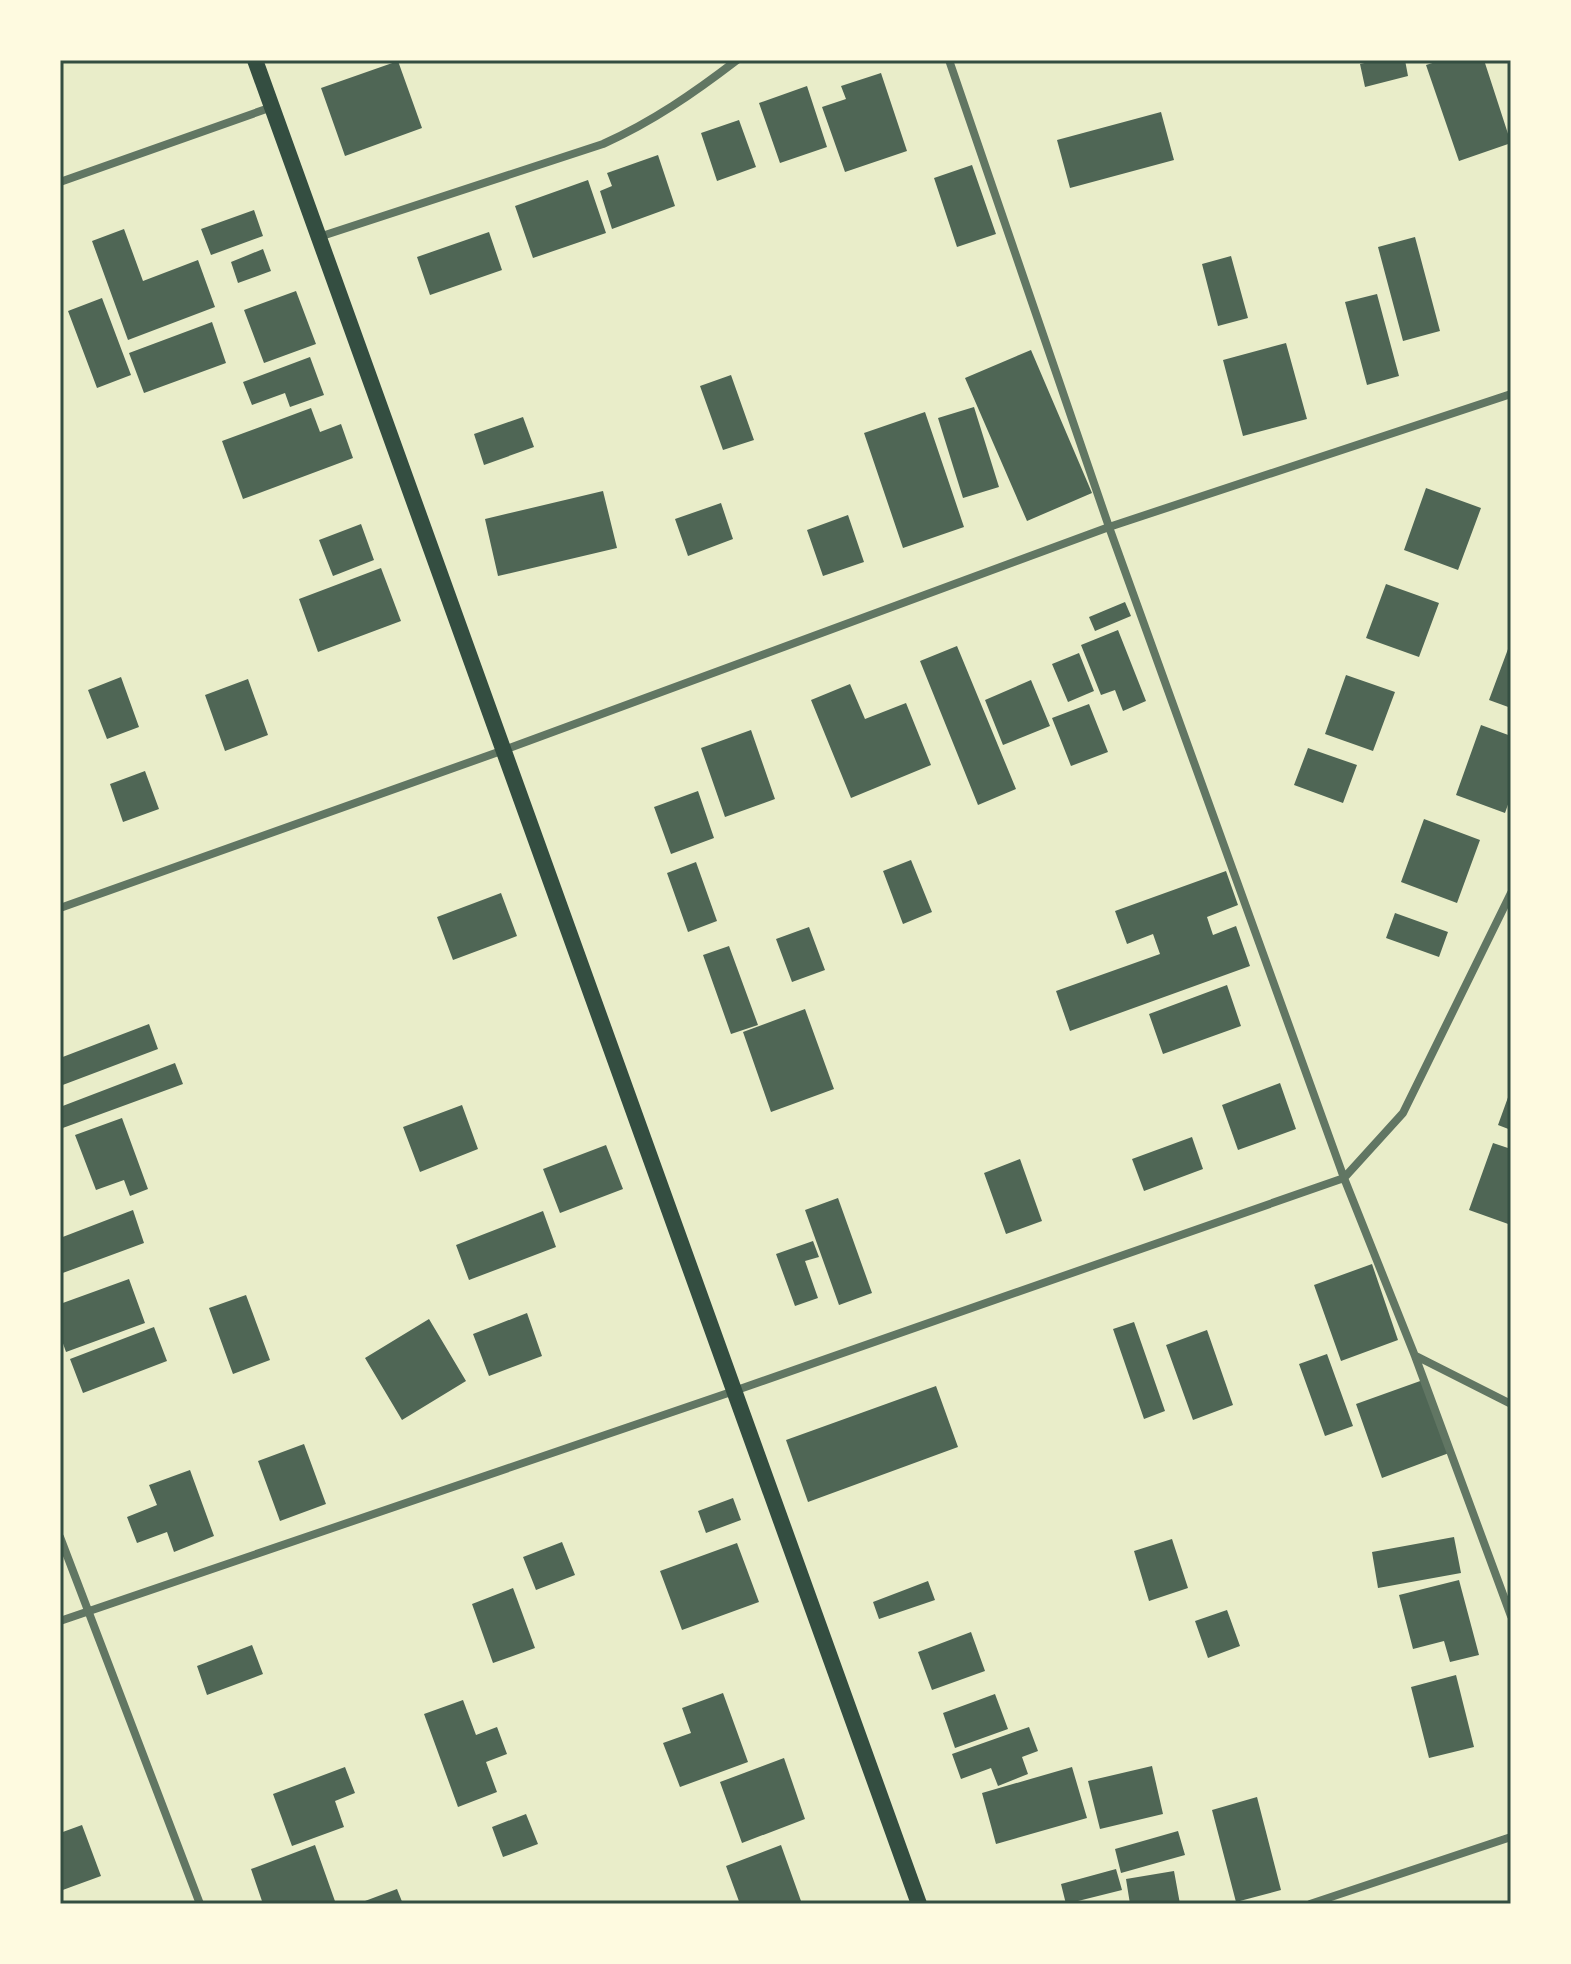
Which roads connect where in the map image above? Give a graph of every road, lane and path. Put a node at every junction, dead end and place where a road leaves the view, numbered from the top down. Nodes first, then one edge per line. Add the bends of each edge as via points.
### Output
1 (255, 60) edge
2 (737, 60) edge
3 (949, 60) edge
4 (272, 107) junction
5 (60, 182) edge
6 (319, 237) junction
7 (1511, 394) edge
8 (1109, 527) junction
9 (504, 750) junction
10 (1511, 893) edge
11 (60, 908) edge
12 (1344, 1178) junction
13 (1415, 1356) junction
14 (734, 1391) junction
15 (1511, 1404) edge
16 (60, 1537) edge
17 (89, 1610) junction
18 (1511, 1616) edge
19 (60, 1621) edge
20 (1511, 1837) edge
21 (200, 1904) edge
22 (919, 1904) edge
23 (1310, 1904) edge

1 - 4 main road
2 - 6 street via 642,127 603,144
3 - 8 street
4 - 5 street
4 - 6 main road
6 - 9 main road
7 - 8 street
8 - 9 street
8 - 12 street
9 - 11 street
9 - 14 main road
10 - 12 street via 1403,1113
12 - 13 street
12 - 14 street
13 - 15 street
13 - 18 street
14 - 17 street
14 - 22 main road
16 - 17 street
17 - 19 street
17 - 21 street
20 - 23 street

